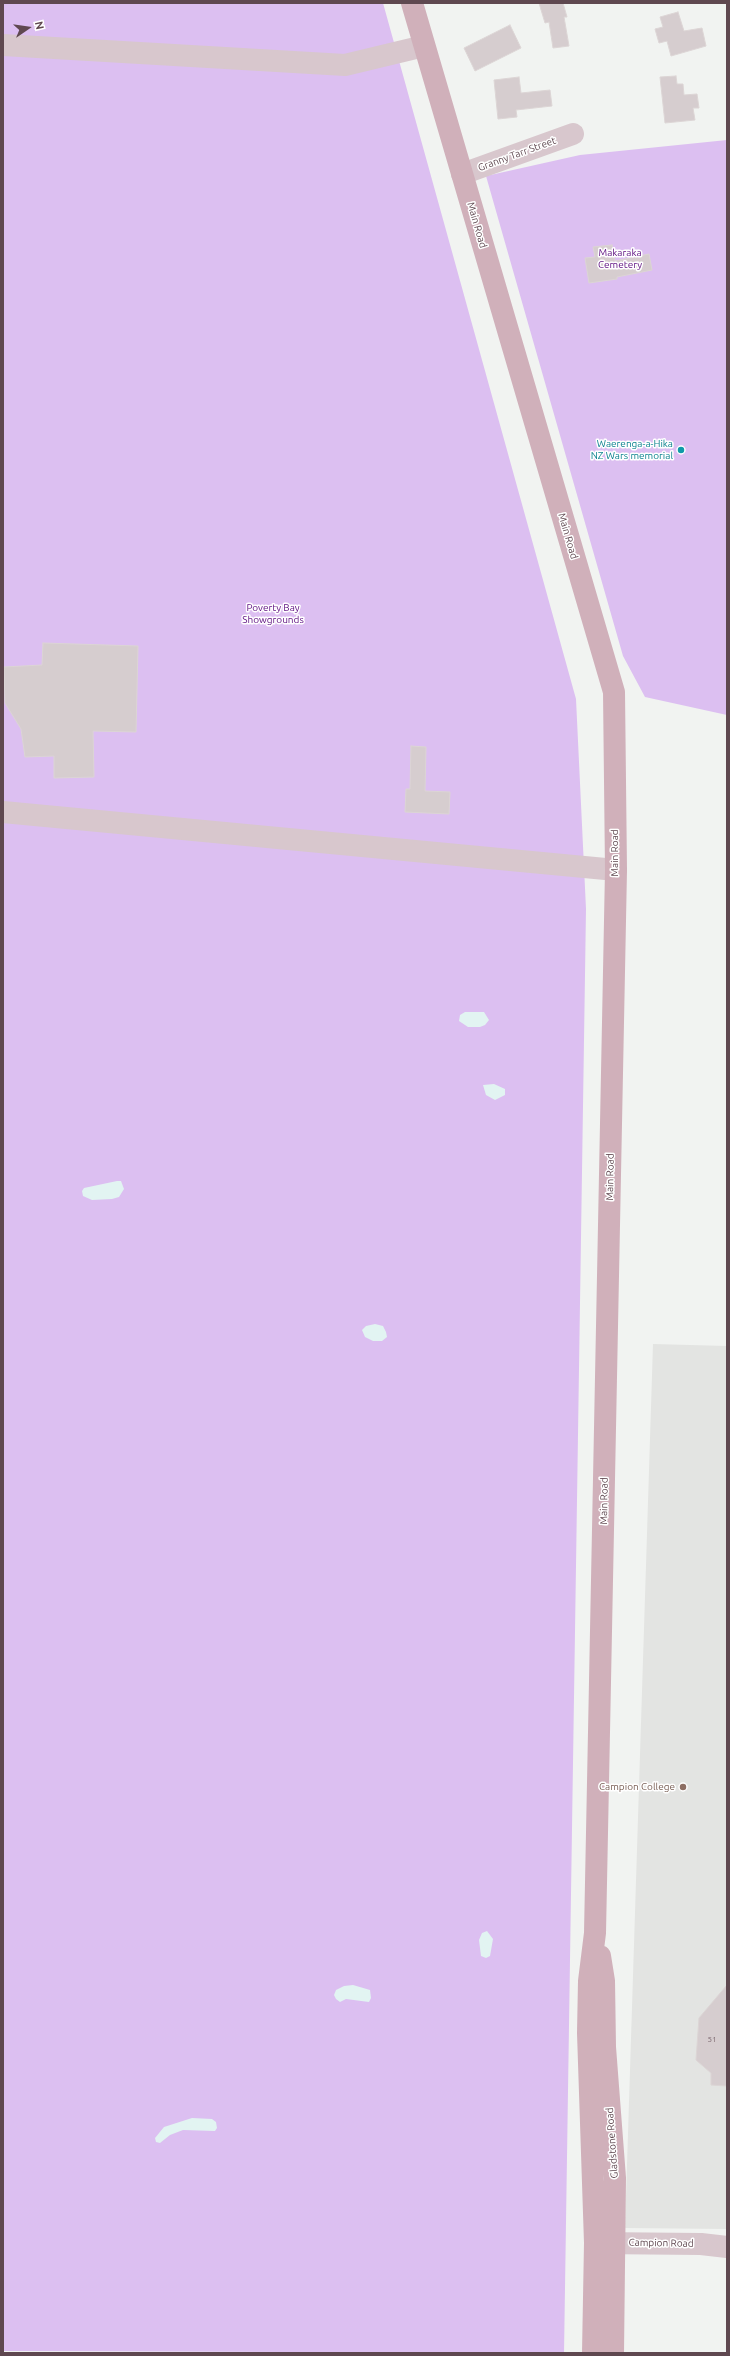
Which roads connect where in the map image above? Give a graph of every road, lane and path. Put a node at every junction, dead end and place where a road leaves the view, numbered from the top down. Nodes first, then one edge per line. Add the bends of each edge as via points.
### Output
1 (412, 3) edge
2 (3, 44) edge
3 (424, 46) junction
4 (573, 134) dead end
5 (462, 174) junction
6 (3, 812) edge
7 (616, 870) junction
8 (599, 1732) joint
9 (604, 2243) junction
10 (727, 2246) edge
11 (593, 2353) edge
12 (613, 2353) edge

1 - 3 main road, Main Road
2 - 3 street via 345,65
3 - 5 main road, Main Road
4 - 5 street, Granny Tarr Street
5 - 7 main road, Main Road via 614,692
6 - 7 street
7 - 8 main road, Main Road
8 - 9 main road, Gladstone Road via 595,1933 604,1981 605,2047 615,2178
9 - 10 street, Campion Road
9 - 11 main road, Gladstone Road
9 - 12 main road, Gladstone Road

